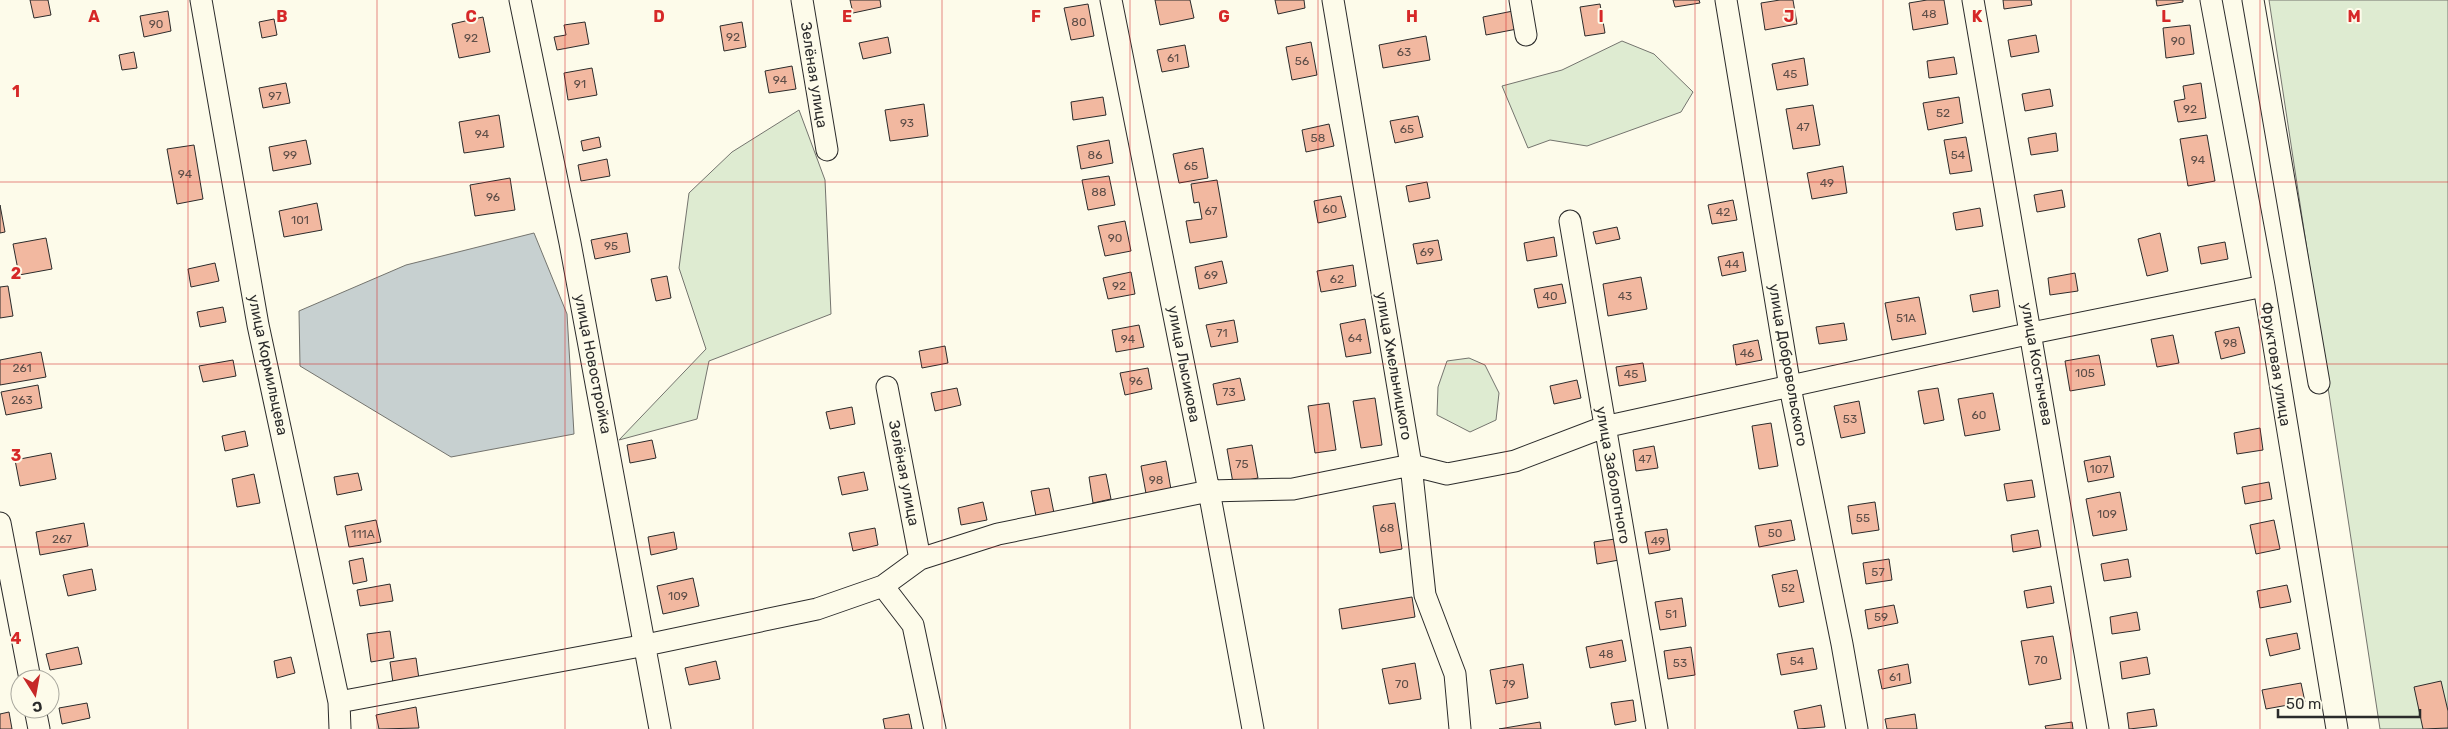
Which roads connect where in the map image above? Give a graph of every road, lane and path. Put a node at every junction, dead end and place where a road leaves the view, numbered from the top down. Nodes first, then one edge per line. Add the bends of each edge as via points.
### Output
1 (201, 0) edge
2 (520, 0) edge
3 (802, 0) edge
4 (1111, 0) edge
5 (1333, 0) edge
6 (1520, 0) edge
7 (1726, 0) edge
8 (1973, 0) edge
9 (2212, 0) edge
10 (2253, 0) edge
11 (1526, 36) dead end
12 (827, 150) dead end
13 (1570, 221) dead end
14 (2264, 286) junction
15 (2032, 333) junction
16 (2319, 383) dead end
17 (888, 387) dead end
18 (1790, 387) junction
19 (1604, 427) junction
20 (1411, 465) junction
21 (1209, 491) junction
22 (0, 523) edge
23 (920, 559) junction
24 (883, 586) junction
25 (646, 645) junction
26 (28, 669) edge
27 (339, 702) junction
28 (340, 729) edge
29 (660, 729) edge
30 (935, 729) edge
31 (1254, 729) edge
32 (1460, 729) edge
33 (1657, 729) edge
34 (1857, 729) edge
35 (2098, 729) edge
36 (2337, 729) edge

1 - 27 street, улица Кормильцева via 258,325
2 - 25 street, улица Новостройка
3 - 12 street, Зелёная улица
4 - 21 street, улица Лысикова
5 - 20 street, улица Хмельницкого
6 - 11 street
7 - 18 street, улица Добровольского
8 - 15 street, улица Костычева
9 - 14 street, Фруктовая улица
10 - 16 street
13 - 19 street, улица Заболотного
14 - 15 street
14 - 36 street, Фруктовая улица
15 - 18 street
15 - 35 street, улица Костычева
17 - 23 street, Зелёная улица
18 - 19 street
18 - 34 street, улица Добровольского
19 - 20 street via 1515,461 1447,474
19 - 33 street, улица Заболотного
20 - 21 street via 1293,489
20 - 32 street, улица Хмельницкого via 1425,595 1455,674
21 - 23 street via 998,534
21 - 31 street, улица Лысикова
22 - 26 street
23 - 24 street
24 - 25 street via 817,609
24 - 30 street via 913,625
25 - 27 street
25 - 29 street, улица Новостройка
27 - 28 street, улица Кормильцева

